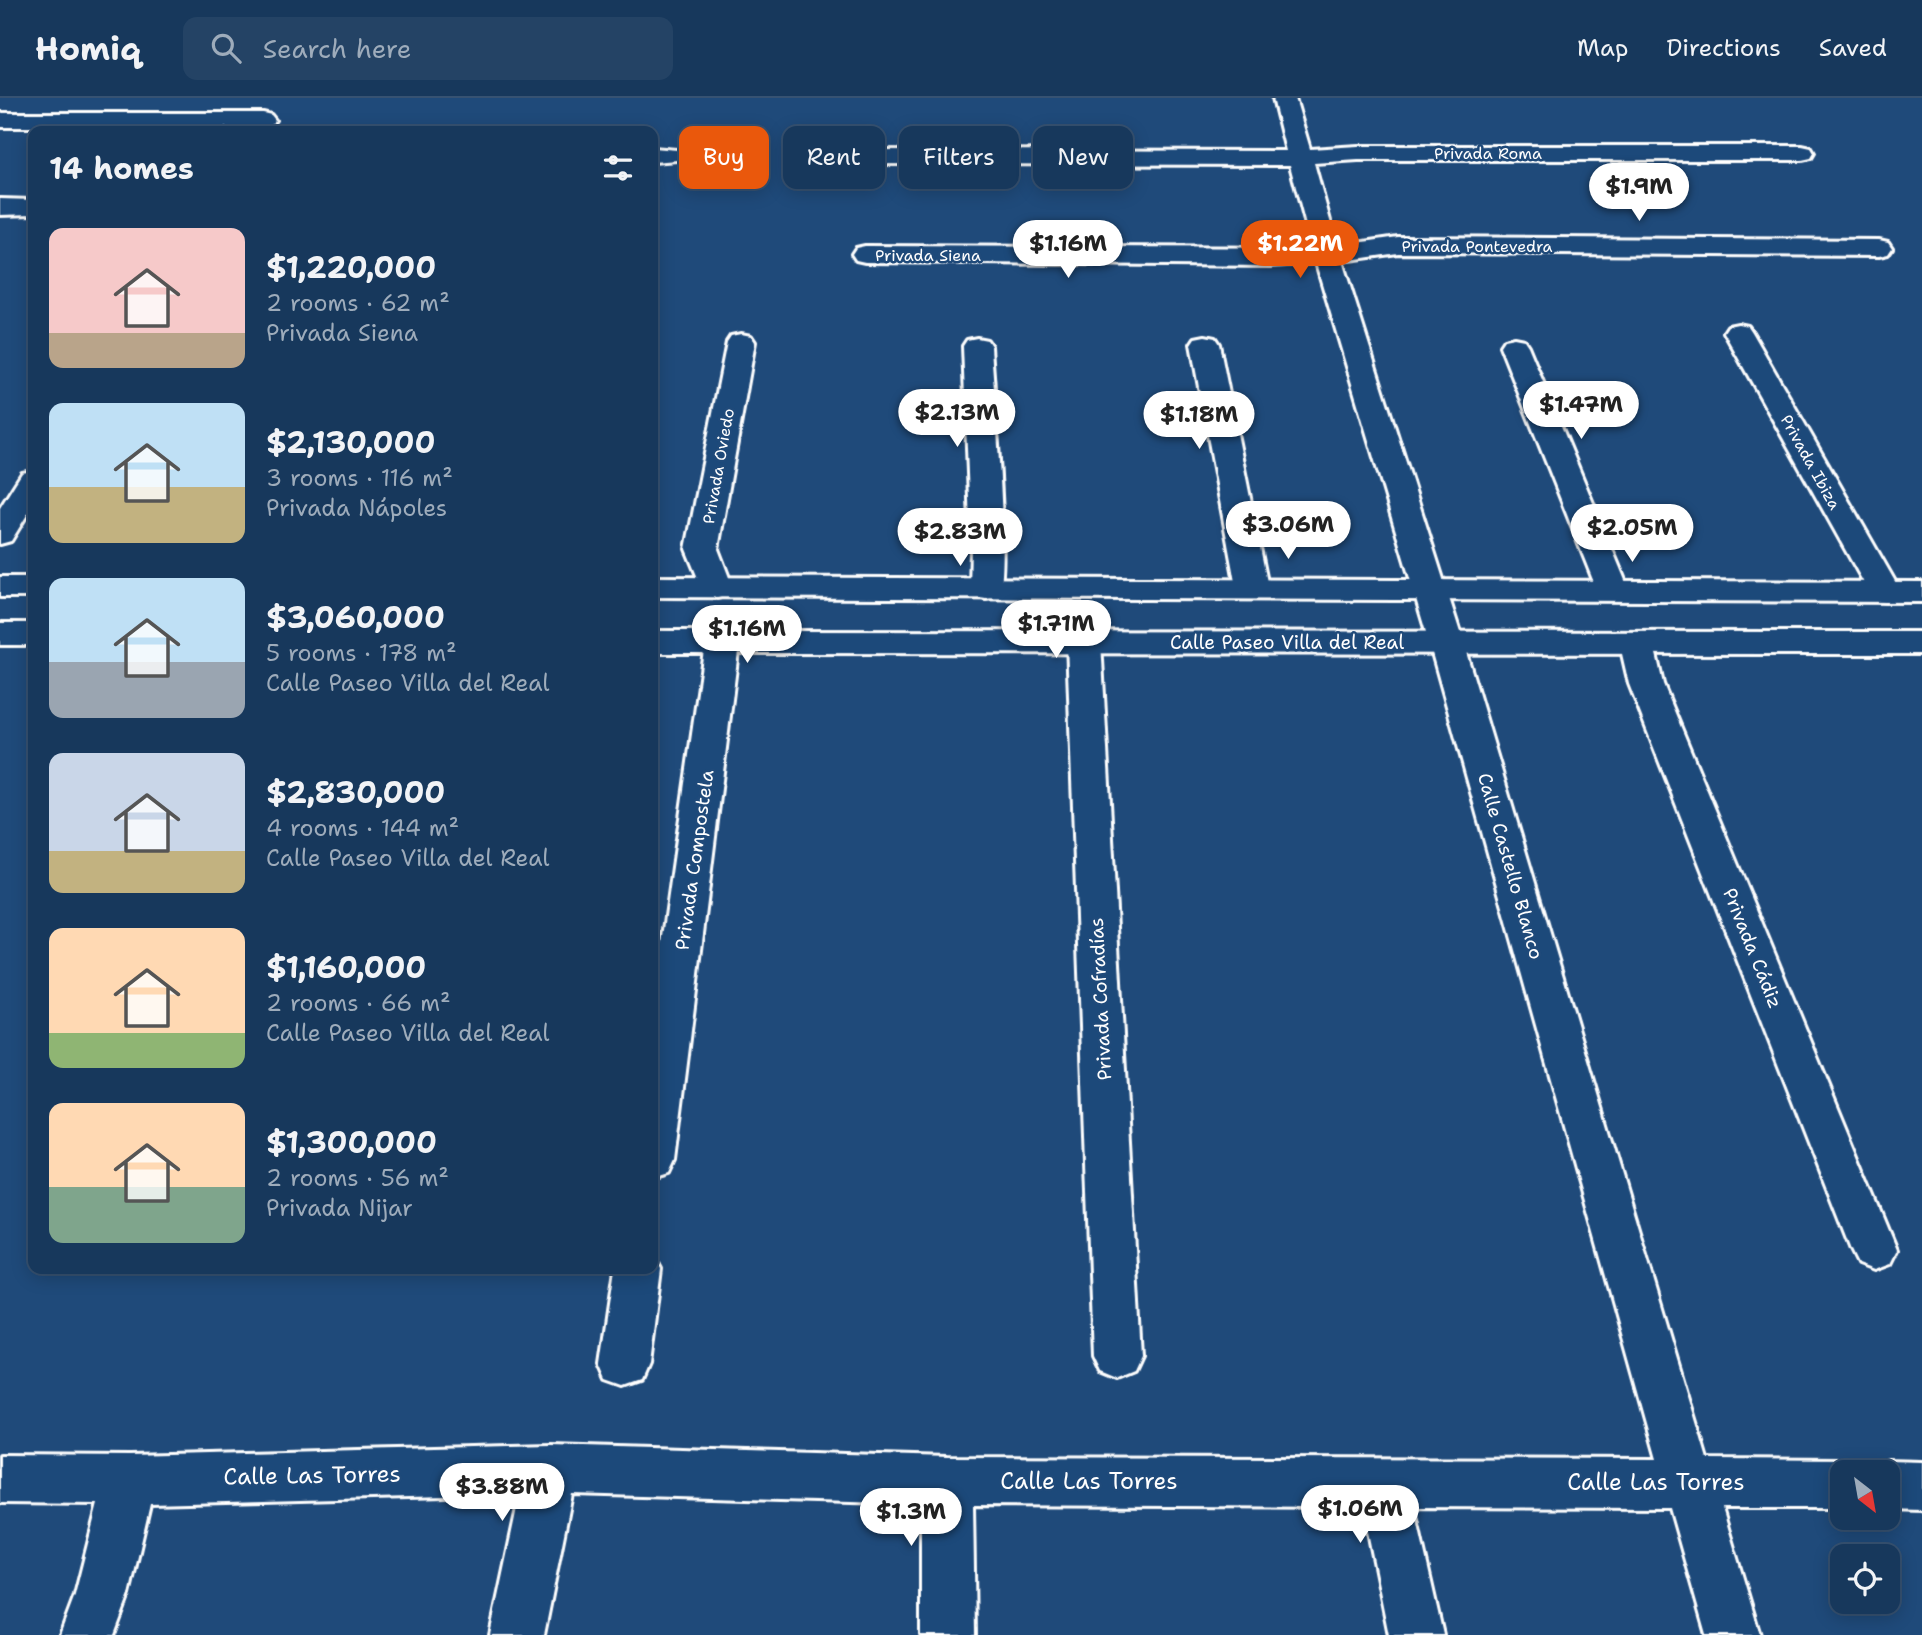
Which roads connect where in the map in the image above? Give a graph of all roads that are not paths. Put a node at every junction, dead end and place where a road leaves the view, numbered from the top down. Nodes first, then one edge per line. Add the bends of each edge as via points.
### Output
1 (276, 98) edge
2 (1284, 98) edge
3 (0, 120) edge
4 (260, 126) edge
5 (1802, 153) dead end
6 (885, 157) edge
7 (1300, 157) junction
8 (0, 207) edge
9 (28, 207) edge
10 (1879, 248) dead end
11 (865, 254) dead end
12 (1327, 255) junction
13 (1738, 332) dead end
14 (741, 342) dead end
15 (1205, 344) dead end
16 (976, 346) dead end
17 (1514, 346) dead end
18 (28, 489) edge
19 (0, 534) edge
20 (0, 587) edge
21 (28, 587) edge
22 (658, 587) edge
23 (1252, 587) junction
24 (717, 588) junction
25 (986, 589) junction
26 (1430, 589) junction
27 (1613, 590) junction
28 (1885, 592) junction
29 (1922, 592) edge
30 (0, 634) edge
31 (28, 634) edge
32 (658, 642) edge
33 (1084, 642) junction
34 (1446, 642) junction
35 (722, 643) junction
36 (1922, 643) edge
37 (1637, 645) junction
38 (658, 1123) edge
39 (1874, 1250) dead end
40 (637, 1274) edge
41 (1117, 1356) dead end
42 (625, 1364) dead end
43 (551, 1469) junction
44 (0, 1479) edge
45 (130, 1480) junction
46 (947, 1481) junction
47 (1382, 1481) junction
48 (1691, 1482) junction
49 (1830, 1485) edge
50 (1900, 1485) edge
51 (1922, 1486) edge
52 (88, 1635) edge
53 (517, 1635) edge
54 (948, 1635) edge
55 (1416, 1635) edge
56 (1733, 1635) edge

1 - 4 street
2 - 7 street, Calle Castello Blanco
3 - 4 street
5 - 7 street, Privada Roma via 1358,153
6 - 7 street, Privada Roma
7 - 12 street, Calle Castello Blanco
8 - 9 street
10 - 12 street, Privada Pontevedra via 1398,245
11 - 12 street, Privada Siena
12 - 26 street, Calle Castello Blanco
13 - 28 street, Privada Ibiza
14 - 24 street, Privada Oviedo via 702,549
15 - 23 street
16 - 25 street via 988,549
17 - 27 street
18 - 19 street
20 - 21 street
22 - 24 street
23 - 25 street
23 - 26 street
24 - 25 street
26 - 27 street
26 - 34 street, Calle Castello Blanco
27 - 28 street
28 - 29 street
30 - 31 street
32 - 35 street, Calle Paseo Villa del Real
33 - 34 street, Calle Paseo Villa del Real
33 - 35 street, Calle Paseo Villa del Real
33 - 41 street, Privada Cofradías
34 - 37 street, Calle Paseo Villa del Real
34 - 48 street, Calle Castello Blanco
35 - 38 street, Privada Compostela
36 - 37 street, Calle Paseo Villa del Real
37 - 39 street, Privada Cádiz via 1646,684
40 - 42 street
43 - 45 street, Calle Las Torres
43 - 46 street, Calle Las Torres
43 - 53 street
44 - 45 street, Calle Las Torres
45 - 52 street
46 - 47 street, Calle Las Torres
46 - 54 street
47 - 48 street, Calle Las Torres
47 - 55 street
48 - 49 street, Calle Las Torres
48 - 56 street, Calle Castello Blanco
50 - 51 street

